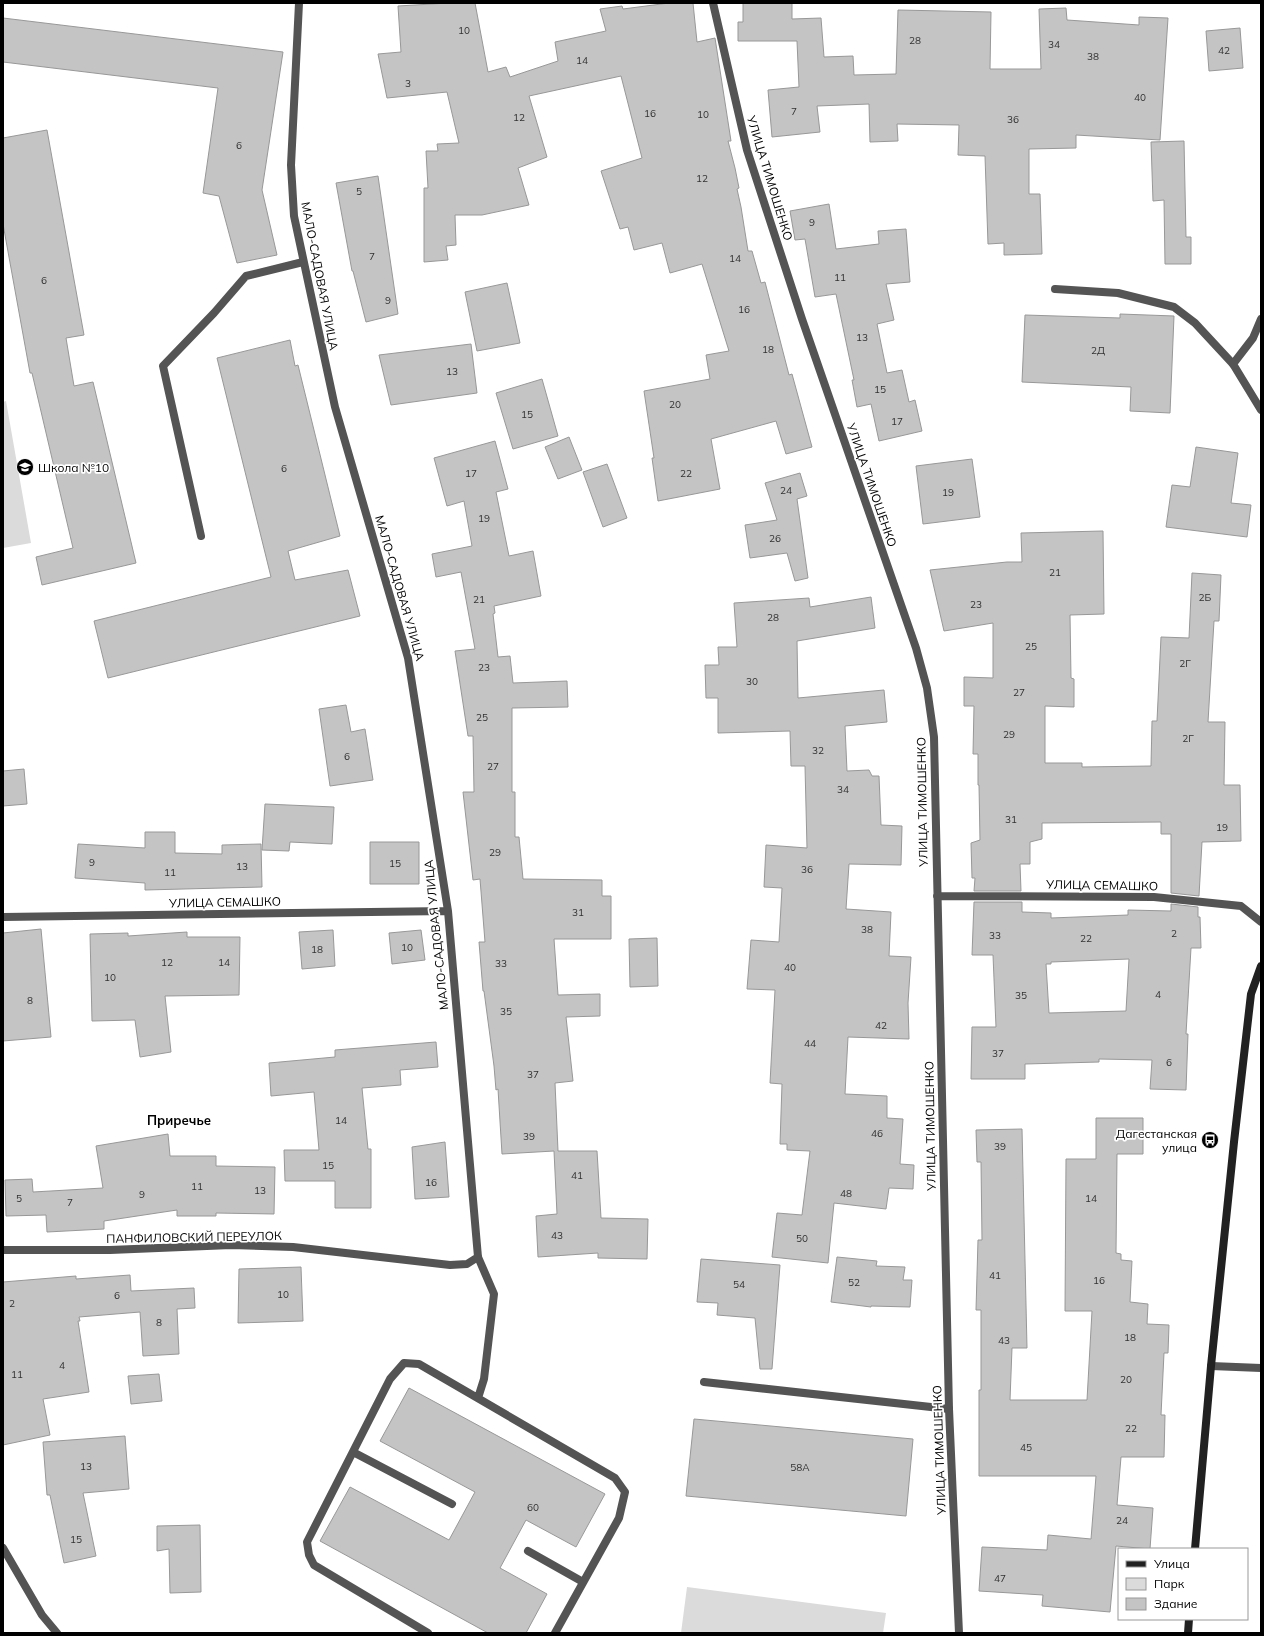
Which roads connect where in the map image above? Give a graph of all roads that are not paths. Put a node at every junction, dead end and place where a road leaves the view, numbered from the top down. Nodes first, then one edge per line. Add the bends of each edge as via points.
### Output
1 (299, 3) edge
2 (713, 3) edge
3 (303, 262) junction
4 (1055, 289) dead end
5 (1261, 319) edge
6 (1233, 364) junction
7 (1261, 410) edge
8 (200, 536) dead end
9 (937, 896) junction
10 (448, 911) junction
11 (3, 917) edge
12 (1261, 922) edge
13 (1261, 966) edge
14 (3, 1250) edge
15 (478, 1257) junction
16 (1212, 1366) junction
17 (1261, 1368) edge
18 (704, 1382) dead end
19 (478, 1398) junction
20 (949, 1409) junction
21 (353, 1452) junction
22 (452, 1504) dead end
23 (3, 1548) edge
24 (1196, 1548) edge
25 (528, 1551) dead end
26 (583, 1582) junction
27 (1189, 1620) edge
28 (57, 1633) edge
29 (428, 1633) edge
30 (555, 1633) edge
31 (959, 1633) edge
32 (1188, 1633) edge

1 - 3 street, МАЛО-САДОВАЯ УЛИЦА via 291,165 294,216
2 - 9 street, УЛИЦА ТИМОШЕНКО via 747,150 802,319 916,648 927,688 934,737
3 - 8 street via 246,276 163,366
3 - 10 street, МАЛО-САДОВАЯ УЛИЦА via 335,407 408,658
4 - 6 street via 1118,293 1174,307 1195,323
5 - 6 street via 1254,338
6 - 7 street
9 - 12 street, УЛИЦА СЕМАШКО via 1154,897 1241,906
9 - 20 street, УЛИЦА ТИМОШЕНКО
10 - 11 street, УЛИЦА СЕМАШКО
10 - 15 street, МАЛО-САДОВАЯ УЛИЦА
13 - 16 street via 1251,994
14 - 15 street, ПАНФИЛОВСКИЙ ПЕРЕУЛОК via 110,1250 231,1245 293,1247 450,1265 467,1264
15 - 19 street, МАЛО-САДОВАЯ УЛИЦА via 494,1294 484,1379
16 - 17 street
16 - 24 street
18 - 20 street
19 - 21 street via 420,1364 404,1363 390,1379
19 - 26 street via 615,1478 625,1492 619,1518
20 - 31 street, УЛИЦА ТИМОШЕНКО
21 - 22 street
21 - 29 street via 307,1542 309,1555 314,1565
23 - 28 street via 42,1615
25 - 26 street
26 - 30 street
27 - 32 street

